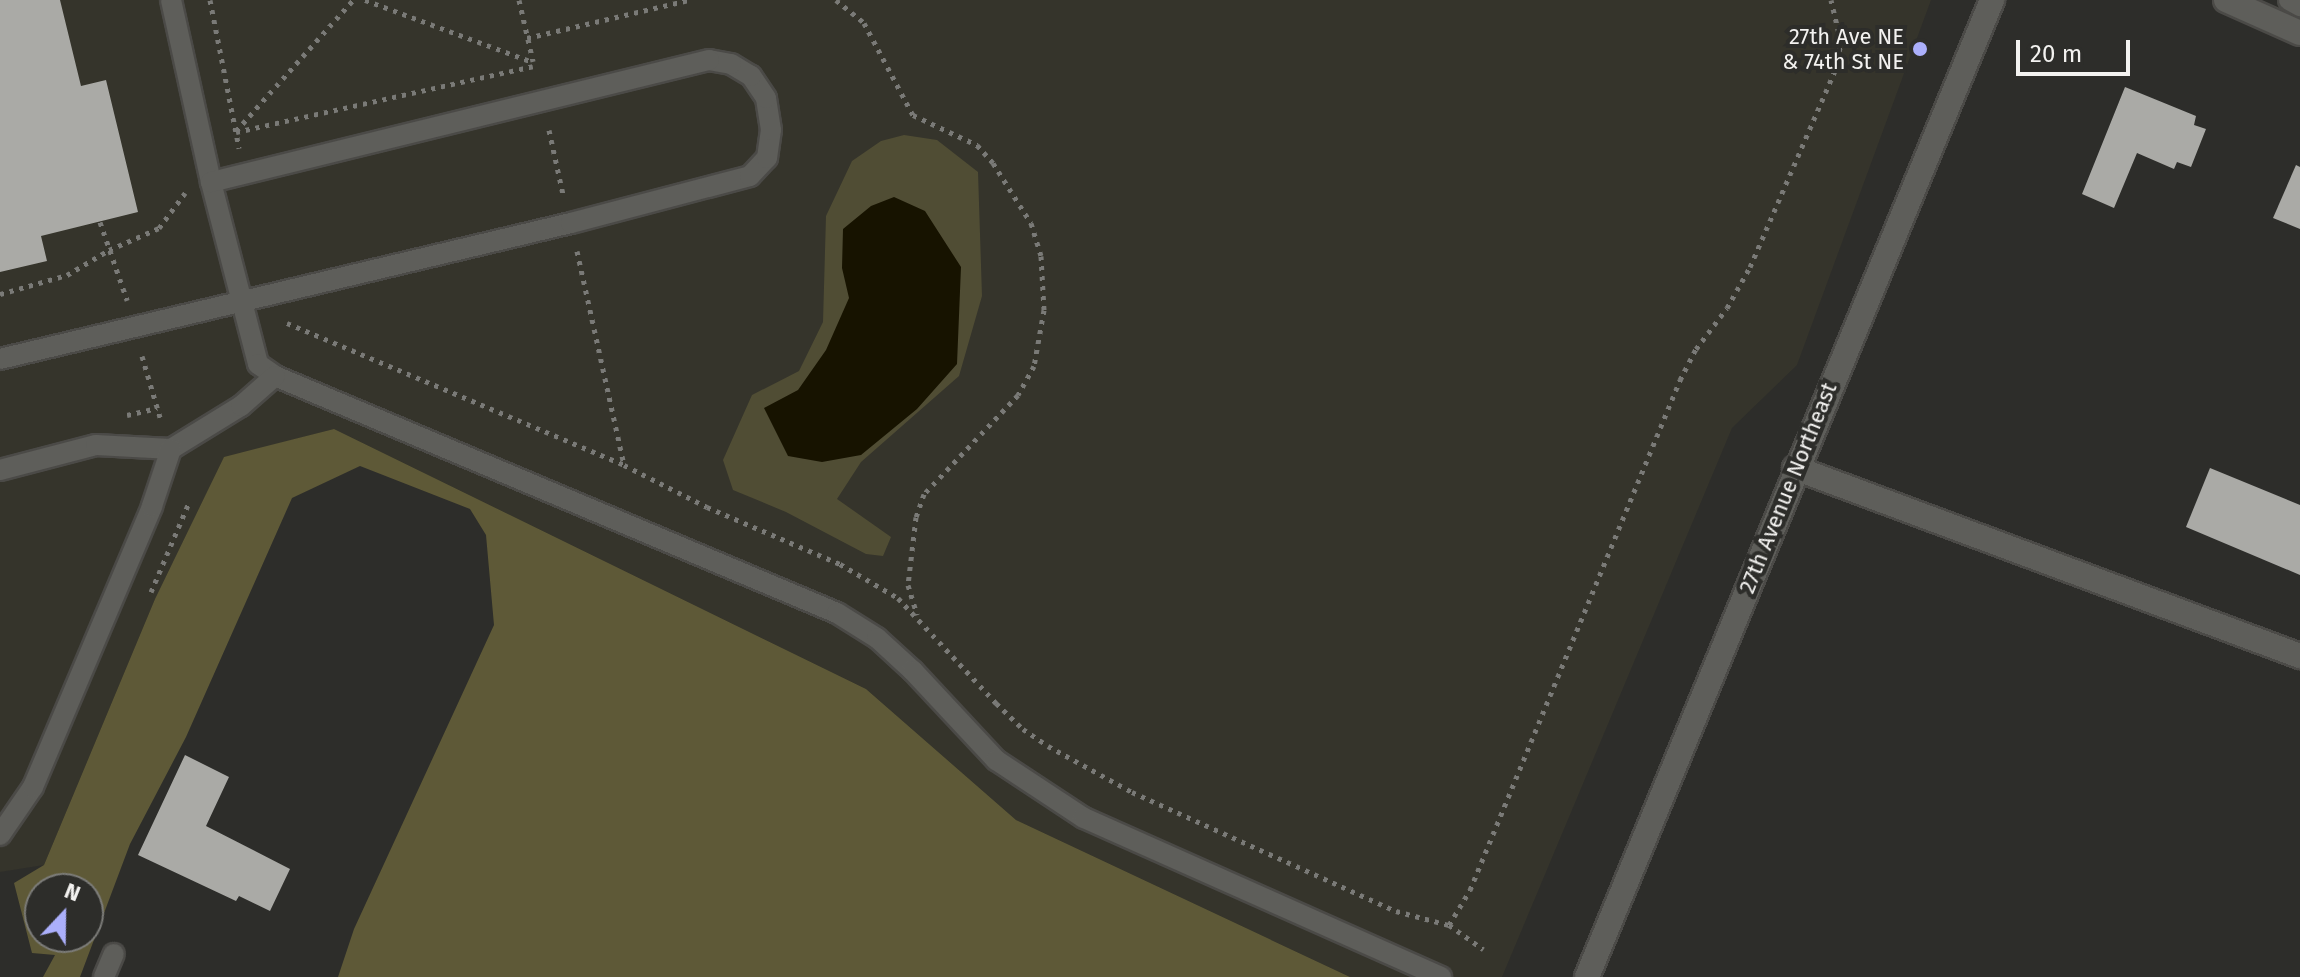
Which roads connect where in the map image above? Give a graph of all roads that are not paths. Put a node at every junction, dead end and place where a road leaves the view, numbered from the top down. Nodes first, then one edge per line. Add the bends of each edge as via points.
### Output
1 (171, 0) edge
2 (1992, 0) edge
3 (2226, 0) edge
4 (2289, 0) edge
5 (2300, 6) edge
6 (2300, 33) edge
7 (211, 182) junction
8 (241, 301) junction
9 (0, 359) edge
10 (275, 376) junction
11 (171, 449) junction
12 (1795, 468) junction
13 (0, 470) edge
14 (2300, 656) edge
15 (0, 835) edge
16 (114, 954) dead end
17 (1593, 975) edge
18 (104, 977) edge
19 (1441, 977) edge

1 - 7 lane
2 - 12 street, 27th Avenue Northeast
3 - 6 street
4 - 5 lane
7 - 8 lane
7 - 8 lane via 709,60 731,64 751,76 766,98 771,130 767,158 750,176
8 - 9 lane
8 - 10 lane via 258,364
10 - 11 lane via 241,406
10 - 19 lane via 837,613 877,638 996,760 1032,787 1084,818
11 - 13 lane via 96,445
11 - 15 lane via 33,787
12 - 14 street
12 - 17 street, 27th Avenue Northeast
16 - 18 lane

